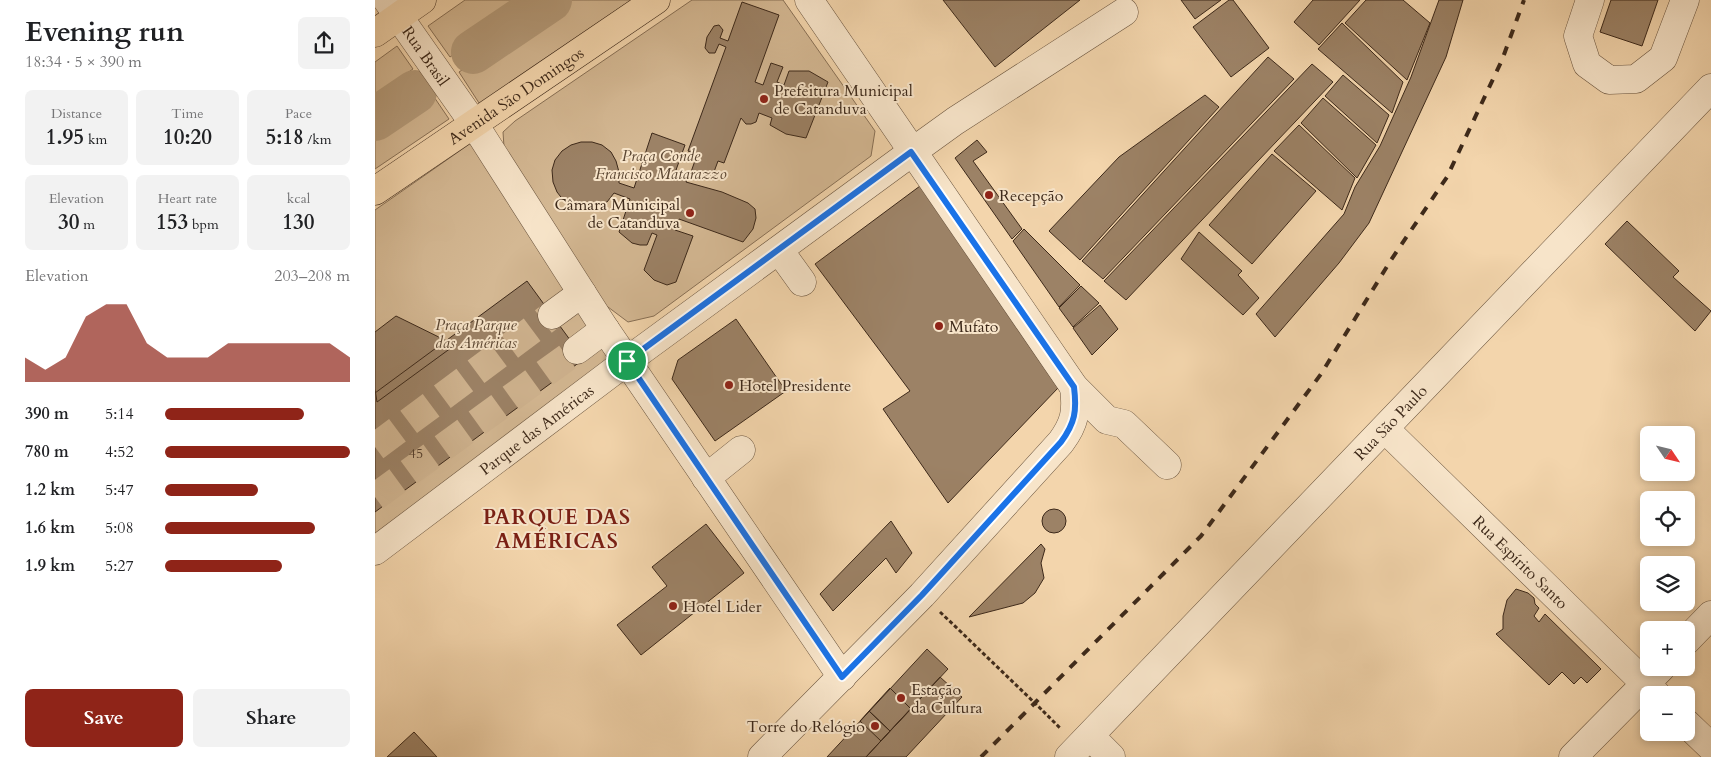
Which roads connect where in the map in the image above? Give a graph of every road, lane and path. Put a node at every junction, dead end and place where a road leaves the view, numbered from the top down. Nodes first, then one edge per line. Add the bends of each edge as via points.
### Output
1 (422, 0) edge
2 (656, 0) edge
3 (809, 0) edge
4 (1591, 0) edge
5 (1685, 0) edge
6 (1124, 12) dead end
7 (399, 16) edge
8 (375, 33) edge
9 (1711, 88) edge
10 (469, 117) junction
11 (911, 152) junction
12 (375, 191) edge
13 (779, 250) junction
14 (801, 282) dead end
15 (582, 293) junction
16 (551, 315) tunnel mouth
17 (605, 329) junction
18 (577, 350) tunnel mouth
19 (627, 361) junction
20 (1074, 387) junction
21 (1385, 429) junction
22 (741, 450) dead end
23 (1167, 465) dead end
24 (706, 478) junction
25 (375, 551) edge
26 (1711, 615) edge
27 (959, 630) dead end
28 (1695, 632) edge
29 (842, 677) junction
30 (1655, 682) edge
31 (1043, 712) dead end
32 (1695, 732) edge
33 (1090, 736) junction
34 (1711, 747) edge
35 (762, 757) edge
36 (1069, 757) edge
37 (1111, 757) edge
38 (1573, 757) edge

1 - 7 main road
2 - 10 main road, Avenida São Domingos
3 - 11 street
4 - 5 street via 1578,36 1587,64 1609,80 1636,80 1663,58
6 - 11 street
7 - 8 main road
7 - 10 street, Rua Brasil
9 - 21 street, Rua São Paulo
10 - 12 main road, Avenida São Domingos
10 - 15 street
11 - 13 street
11 - 20 street
13 - 14 street
13 - 19 street
15 - 16 street
15 - 17 street
17 - 18 street
17 - 19 street
19 - 24 street
19 - 25 street, Parque das Américas
20 - 23 street via 1107,420 1124,424
20 - 29 street via 1075,416 1061,442 922,595
21 - 30 street, Rua Espírito Santo
21 - 33 street, Rua São Paulo
22 - 24 street
24 - 29 street
26 - 28 street
27 - 31 path, bridge
29 - 35 street
30 - 38 street
32 - 34 street
33 - 36 street, Rua São Paulo
33 - 37 street

